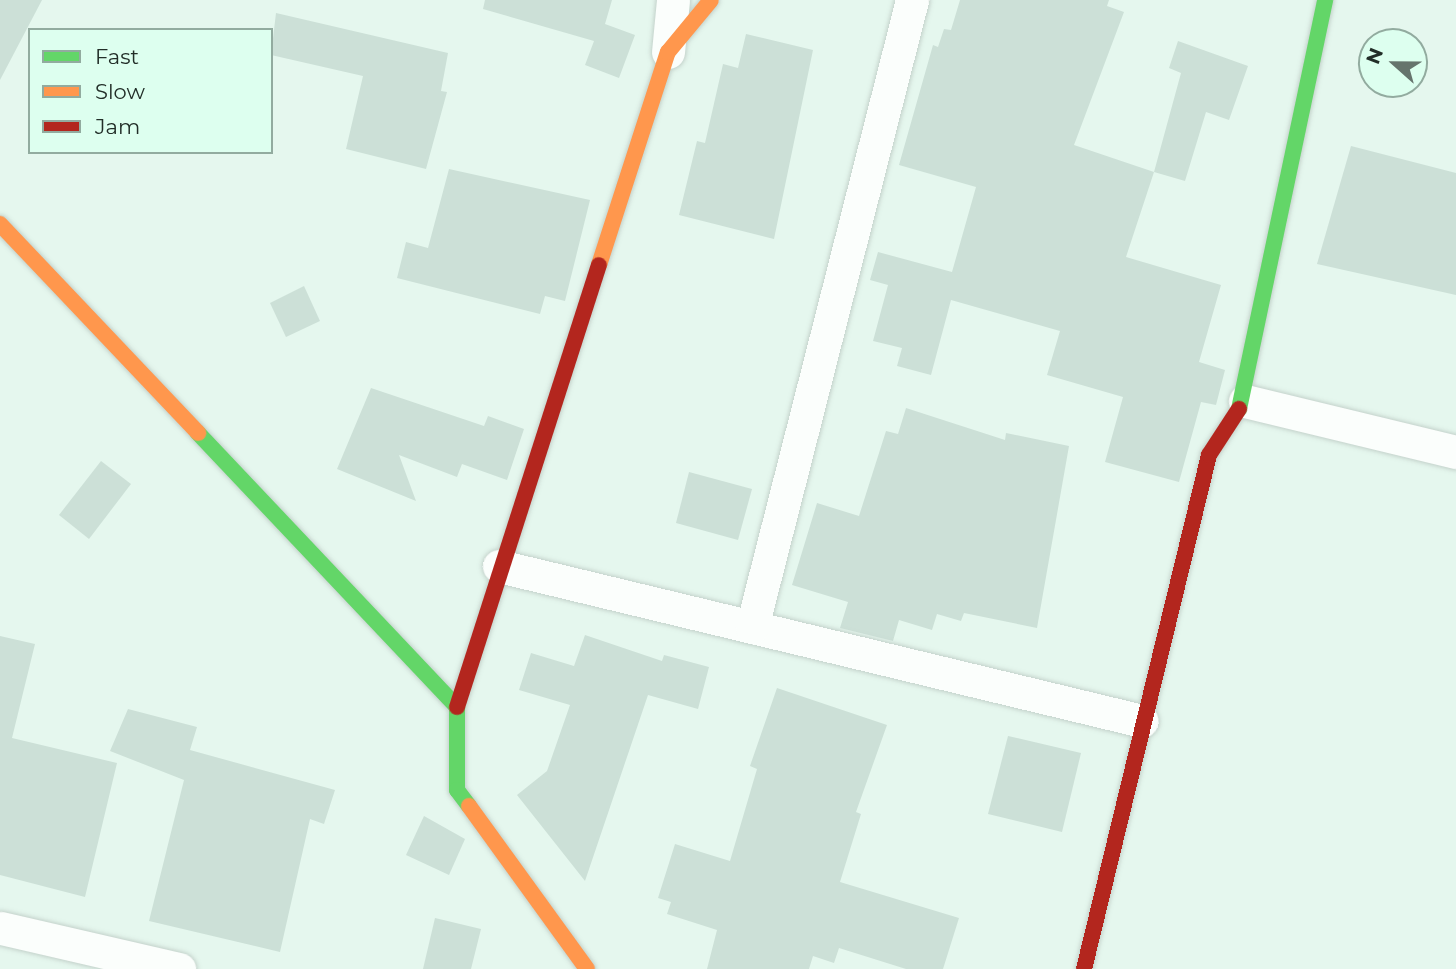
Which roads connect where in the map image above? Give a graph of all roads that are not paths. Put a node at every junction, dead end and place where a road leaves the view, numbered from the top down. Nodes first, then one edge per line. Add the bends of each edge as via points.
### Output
1 (673, 0) edge
2 (711, 0) edge
3 (912, 0) edge
4 (1325, 0) edge
5 (668, 52) junction
6 (0, 224) edge
7 (1245, 401) junction
8 (1456, 452) edge
9 (499, 566) junction
10 (752, 627) junction
11 (457, 708) junction
12 (1142, 721) junction
13 (1, 928) edge
14 (162, 967) edge
15 (587, 969) edge
16 (1084, 969) edge

1 - 5 street
2 - 5 street
3 - 10 street
4 - 7 street
5 - 9 street
6 - 11 street
7 - 8 street
7 - 12 street via 1209,455
9 - 10 street
9 - 11 street
10 - 12 street
11 - 15 street via 457,790
12 - 16 street
13 - 14 street

